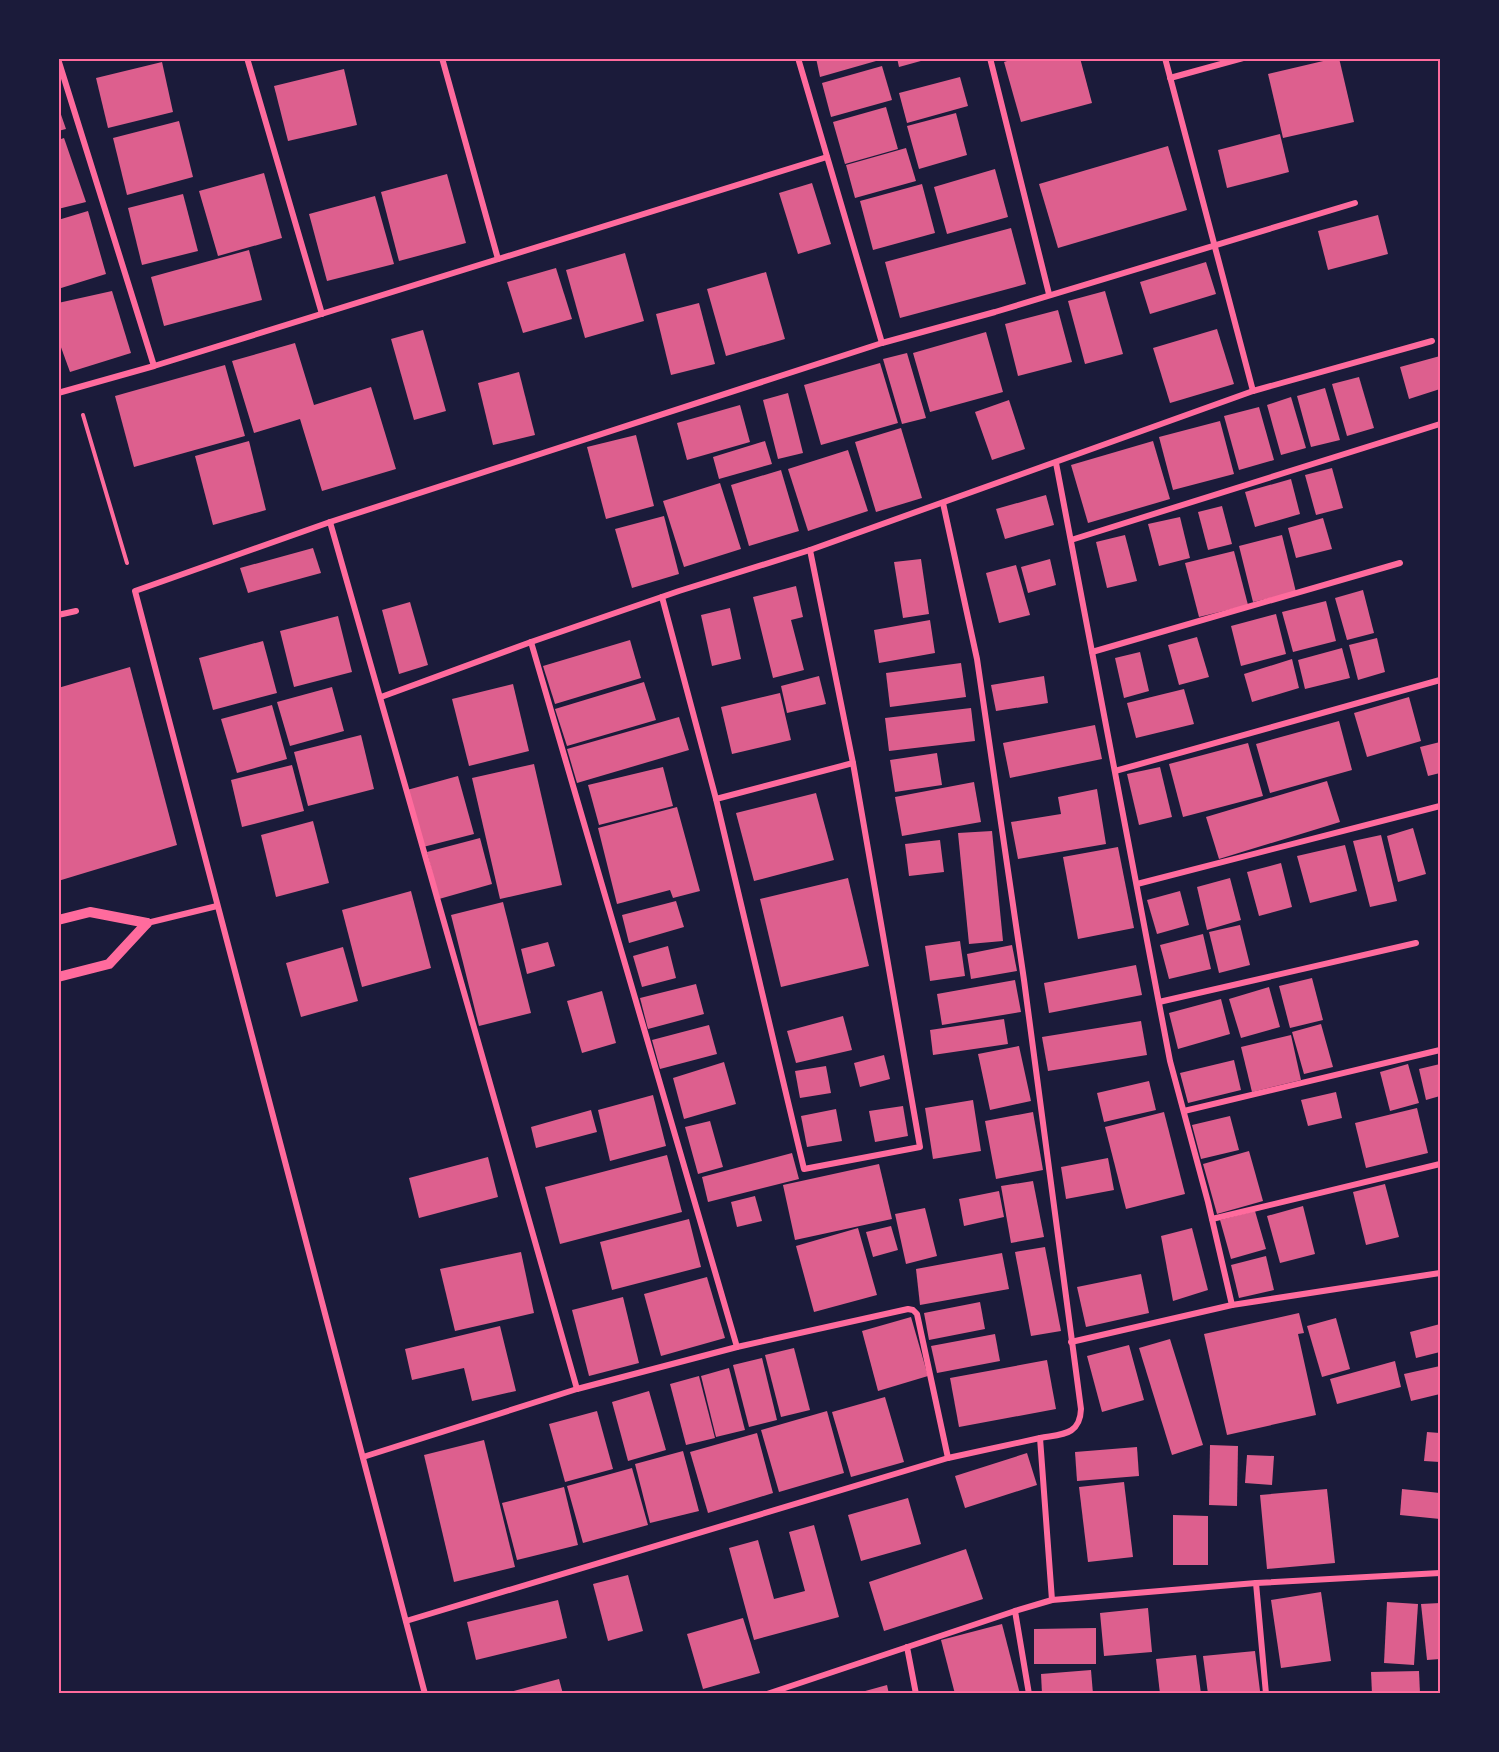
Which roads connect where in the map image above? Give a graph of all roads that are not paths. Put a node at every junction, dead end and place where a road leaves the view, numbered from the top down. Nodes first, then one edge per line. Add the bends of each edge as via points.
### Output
1 (247, 58) edge
2 (442, 58) edge
3 (798, 58) edge
4 (990, 58) edge
5 (1165, 58) edge
6 (1243, 58) edge
7 (58, 59) edge
8 (1170, 78) junction
9 (827, 157) junction
10 (1355, 203) dead end
11 (1214, 245) junction
12 (498, 259) junction
13 (1049, 294) junction
14 (322, 314) junction
15 (1432, 341) dead end
16 (882, 343) junction
17 (154, 366) junction
18 (1253, 391) junction
19 (58, 393) edge
20 (1440, 424) edge
21 (1056, 463) junction
22 (943, 503) junction
23 (330, 522) junction
24 (1071, 540) junction
25 (810, 550) junction
26 (1400, 563) dead end
27 (662, 597) junction
28 (76, 610) dead end
29 (58, 615) edge
30 (531, 642) junction
31 (1092, 652) junction
32 (1440, 680) edge
33 (381, 697) junction
34 (853, 763) junction
35 (1115, 771) junction
36 (716, 799) junction
37 (1440, 806) edge
38 (1137, 884) junction
39 (217, 906) junction
40 (58, 920) edge
41 (147, 923) junction
42 (1416, 943) dead end
43 (58, 978) edge
44 (1158, 1002) junction
45 (1440, 1050) edge
46 (1184, 1111) junction
47 (1440, 1164) edge
48 (1212, 1219) junction
49 (1440, 1273) edge
50 (1232, 1305) junction
51 (1071, 1342) junction
52 (737, 1347) junction
53 (577, 1389) junction
54 (1040, 1438) junction
55 (363, 1457) junction
56 (948, 1458) junction
57 (1440, 1573) edge
58 (1256, 1583) junction
59 (1052, 1600) junction
60 (1015, 1611) junction
61 (406, 1621) junction
62 (907, 1647) junction
63 (425, 1694) edge
64 (767, 1694) edge
65 (916, 1694) edge
66 (1029, 1694) edge
67 (1266, 1694) edge

1 - 14 street
2 - 12 street
3 - 9 street
4 - 13 street
5 - 8 street
6 - 8 street
7 - 17 street
8 - 11 street
9 - 12 street
9 - 16 street
10 - 11 street
11 - 13 street
11 - 18 street
12 - 14 street
13 - 16 street
14 - 17 street
15 - 18 street
16 - 23 street
17 - 19 street
18 - 21 street
20 - 24 street
21 - 22 street
21 - 24 street
22 - 25 street
22 - 51 street via 976,659 1024,980
23 - 33 street
23 - 39 street via 135,591
24 - 31 street
25 - 27 street
25 - 34 street
26 - 31 street
27 - 30 street
27 - 36 street
28 - 29 street
30 - 33 street
30 - 52 street
31 - 35 street
32 - 35 street
33 - 53 street
34 - 36 street
34 - 36 street via 920,1147 804,1169
35 - 38 street
37 - 38 street
38 - 44 street
39 - 41 street
39 - 55 street
40 - 41 street via 90,912
41 - 43 street via 109,964
42 - 44 street
44 - 46 street
45 - 46 street
46 - 48 street
47 - 48 street
48 - 50 street
49 - 50 street
50 - 51 street
51 - 54 street via 1080,1417 1076,1428 1067,1433
52 - 53 street
52 - 56 street via 913,1310
53 - 55 street
54 - 56 street
54 - 59 street
55 - 61 street
56 - 61 street
57 - 58 street
58 - 59 street
58 - 67 street
59 - 60 street
60 - 62 street
60 - 66 street
61 - 63 street
62 - 64 street
62 - 65 street

